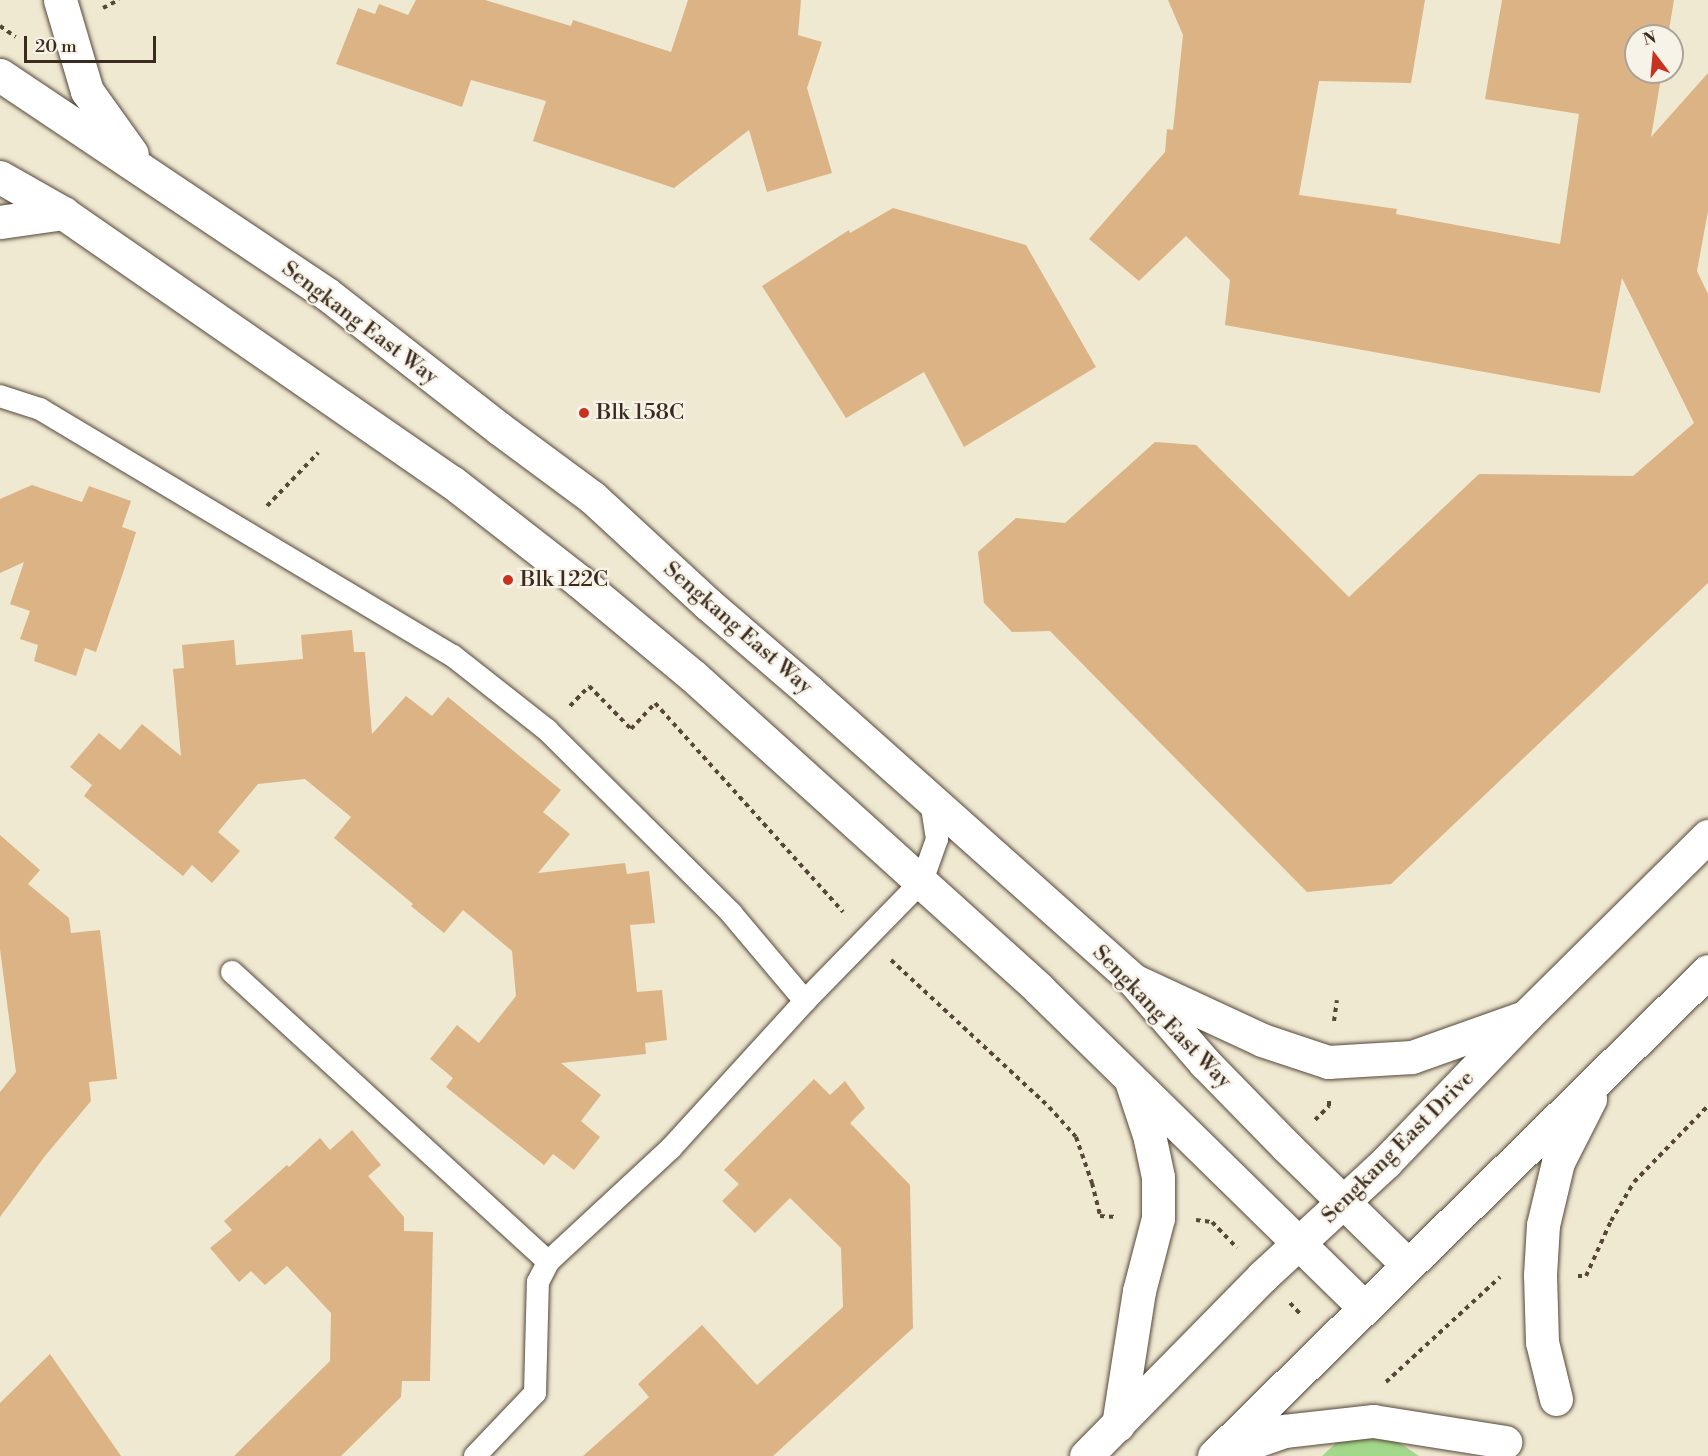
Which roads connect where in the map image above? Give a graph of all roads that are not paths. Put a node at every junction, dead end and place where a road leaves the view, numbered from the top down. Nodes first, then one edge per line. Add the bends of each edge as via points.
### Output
1 (60, 0) edge
2 (0, 75) edge
3 (144, 170) junction
4 (0, 177) edge
5 (63, 213) junction
6 (0, 222) edge
7 (0, 396) edge
8 (931, 802) junction
9 (1708, 836) edge
10 (922, 881) junction
11 (1708, 971) edge
12 (232, 972) dead end
13 (1133, 980) junction
14 (805, 1001) junction
15 (1526, 1016) junction
16 (1603, 1074) junction
17 (1131, 1081) junction
18 (1344, 1203) junction
19 (1299, 1244) junction
20 (548, 1262) junction
21 (1407, 1264) junction
22 (1365, 1308) junction
23 (1556, 1399) dead end
24 (1118, 1425) junction
25 (1505, 1442) dead end
26 (475, 1456) edge
27 (1086, 1456) edge
28 (1214, 1456) edge

1 - 3 main road via 87,91
2 - 3 main road, Sengkang East Way
3 - 8 main road, Sengkang East Way via 327,294 592,497
4 - 5 main road
5 - 6 main road
5 - 10 main road via 453,482 692,675
7 - 14 lane via 40,409 453,656 547,730 731,913
8 - 10 lane via 937,839
8 - 13 main road, Sengkang East Way
9 - 15 main road, Sengkang East Drive
10 - 14 lane
10 - 17 main road
11 - 16 main road
12 - 20 lane
13 - 15 main road via 1262,1040 1328,1062 1412,1058
13 - 18 main road, Sengkang East Way via 1205,1063
14 - 20 lane via 671,1148
15 - 18 main road, Sengkang East Drive
16 - 21 main road
16 - 23 main road via 1558,1162 1543,1225 1542,1342
17 - 19 main road
17 - 24 main road via 1158,1177 1158,1218 1139,1291
18 - 19 main road, Sengkang East Drive
18 - 21 main road, Sengkang East Way
19 - 22 main road
19 - 24 main road, Sengkang East Drive
20 - 26 lane via 538,1282 535,1393
21 - 22 main road
22 - 28 main road
24 - 27 main road, Sengkang East Drive
25 - 28 main road via 1373,1421 1284,1431

